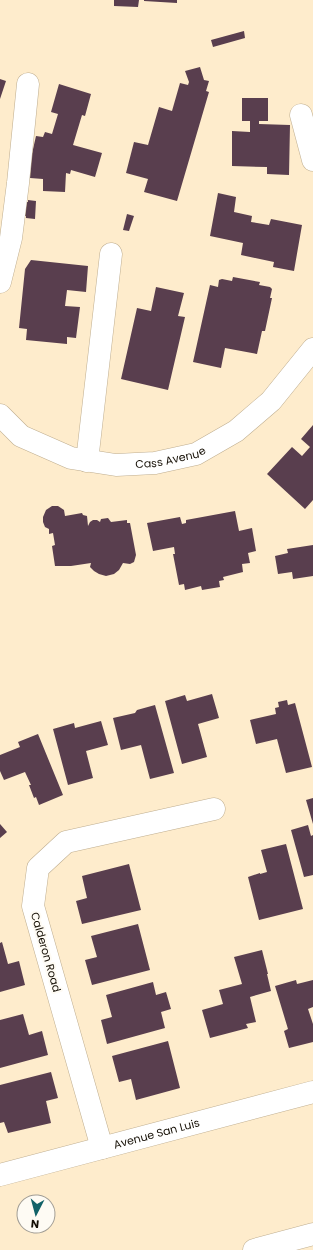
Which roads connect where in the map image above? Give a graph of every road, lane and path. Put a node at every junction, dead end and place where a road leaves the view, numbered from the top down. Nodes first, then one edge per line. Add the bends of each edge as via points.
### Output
1 (28, 84) dead end
2 (301, 115) dead end
3 (313, 160) edge
4 (111, 254) dead end
5 (0, 282) edge
6 (313, 349) edge
7 (5, 426) edge
8 (87, 461) junction
9 (214, 809) dead end
10 (313, 1092) edge
11 (102, 1148) junction
12 (0, 1175) edge
13 (313, 1234) edge
14 (254, 1250) edge

1 - 5 main road via 11,238
2 - 3 main road
4 - 8 main road
6 - 8 main road, Cass Avenue via 271,401 236,431 196,454 155,463 116,465
7 - 8 main road, Cass Avenue via 64,455
9 - 11 main road, Calderon Road via 66,842 38,868 33,906
10 - 11 main road, Avenue San Luis
11 - 12 main road, Avenue San Luis
13 - 14 main road

